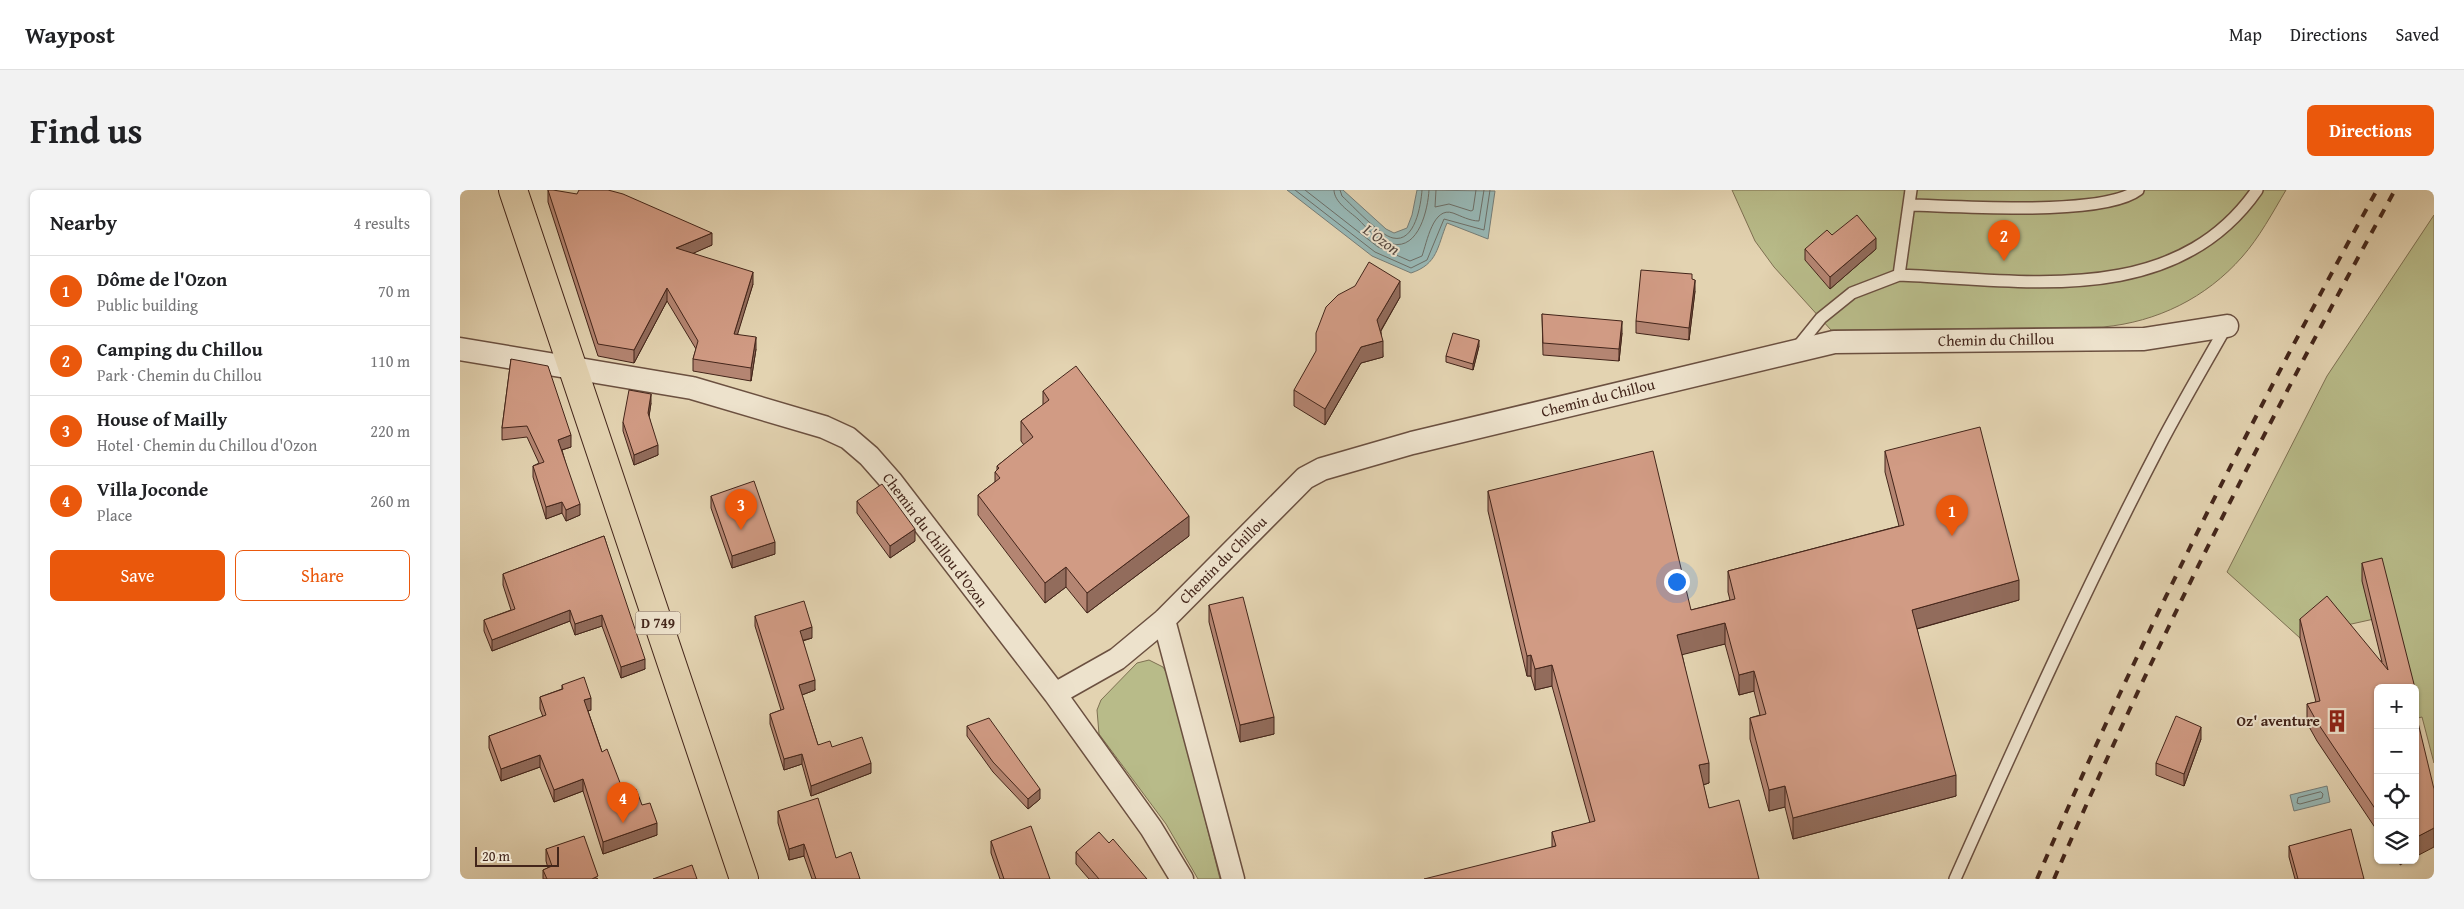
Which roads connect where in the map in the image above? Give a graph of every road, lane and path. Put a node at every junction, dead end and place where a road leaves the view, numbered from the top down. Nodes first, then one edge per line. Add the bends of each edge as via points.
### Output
1 (513, 190) edge
2 (1911, 190) edge
3 (2138, 190) edge
4 (2257, 190) edge
5 (1909, 206) junction
6 (1899, 274) junction
7 (2226, 326) joint
8 (460, 349) edge
9 (1795, 351) junction
10 (572, 367) junction
11 (1164, 620) junction
12 (1055, 694) junction
13 (744, 879) edge
14 (1182, 879) edge
15 (1233, 879) edge
16 (1955, 879) edge

1 - 10 main road, D 749
2 - 5 lane
3 - 5 lane via 2102,203 2070,207
4 - 6 lane via 2227,226 2203,245 2137,273 2101,280 2060,282
5 - 6 lane
6 - 9 lane via 1852,293 1821,318
7 - 9 street, Chemin du Chillou via 2144,339 1834,342
7 - 16 lane via 2114,535
8 - 10 street, Chemin du Chillou d'Ozon
9 - 11 street, Chemin du Chillou via 1412,443 1322,469 1305,478
10 - 12 street, Chemin du Chillou d'Ozon via 692,388 824,427 848,438 870,456 891,481
10 - 13 main road, D 749
11 - 12 street, Chemin du Chillou via 1117,659
11 - 15 street
12 - 14 street, Chemin du Chillou d'Ozon via 1151,828

